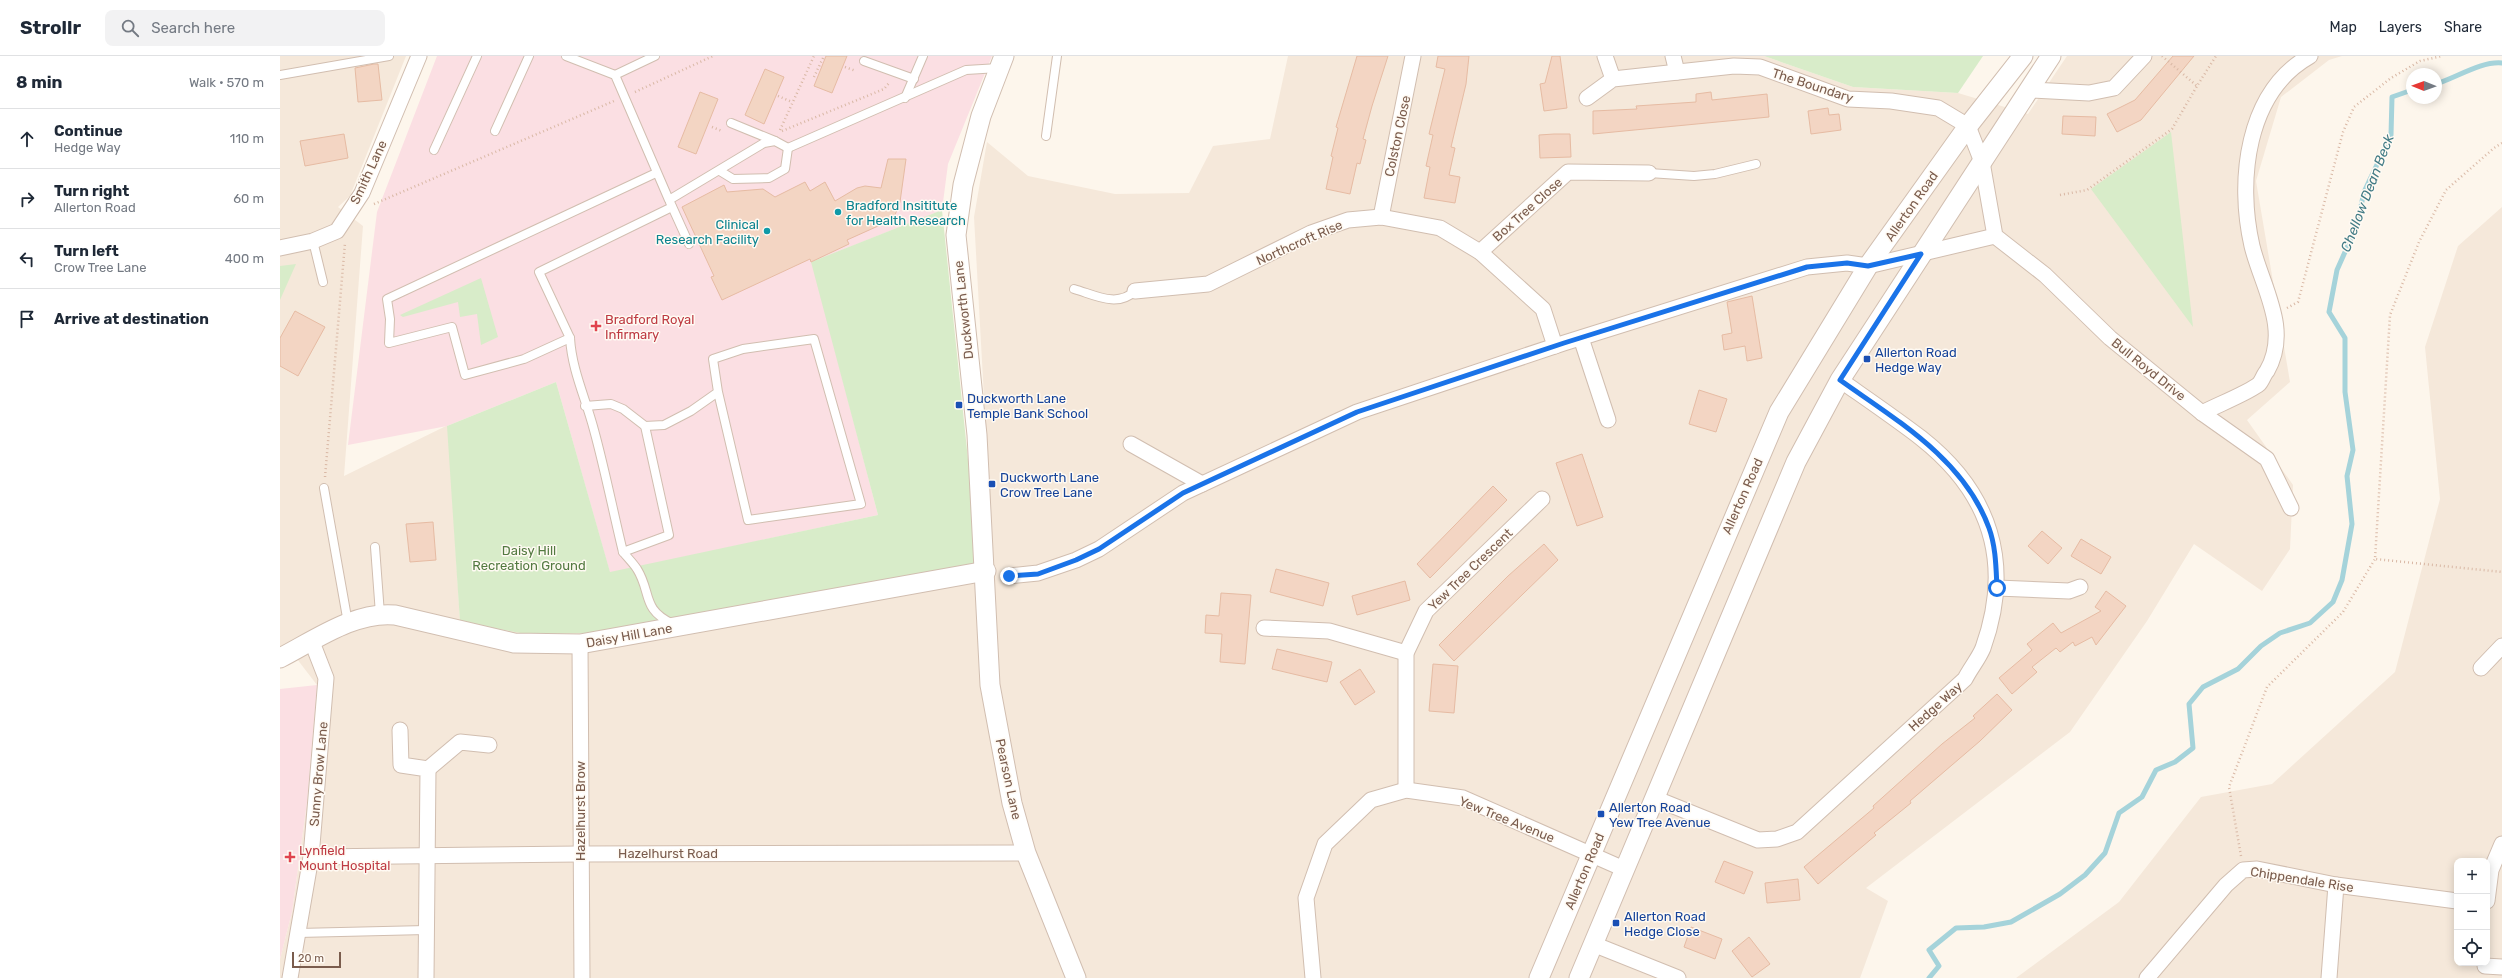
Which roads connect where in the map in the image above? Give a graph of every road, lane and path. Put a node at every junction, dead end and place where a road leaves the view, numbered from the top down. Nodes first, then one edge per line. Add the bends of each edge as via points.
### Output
1 (389, 56) edge
2 (419, 56) edge
3 (477, 56) edge
4 (529, 56) edge
5 (566, 56) edge
6 (655, 56) edge
7 (713, 56) edge
8 (814, 56) edge
9 (824, 56) edge
10 (923, 56) edge
11 (1057, 56) edge
12 (1413, 56) edge
13 (1605, 56) edge
14 (1673, 56) edge
15 (2023, 56) edge
16 (2051, 56) edge
17 (2144, 56) edge
18 (2162, 56) edge
19 (2216, 56) edge
20 (2310, 56) edge
21 (2442, 56) edge
22 (864, 61) dead end
23 (1002, 62) edge
24 (1677, 72) junction
25 (897, 73) junction
26 (280, 75) edge
27 (615, 75) junction
28 (814, 77) dead end
29 (914, 79) junction
30 (1613, 79) junction
31 (2197, 86) junction
32 (2030, 90) junction
33 (778, 96) dead end
34 (624, 97) junction
35 (905, 98) junction
36 (1587, 98) dead end
37 (792, 102) junction
38 (731, 123) dead end
39 (1968, 126) junction
40 (494, 131) dead end
41 (779, 132) junction
42 (1046, 136) dead end
43 (776, 141) junction
44 (2502, 143) edge
45 (788, 148) junction
46 (434, 150) dead end
47 (1982, 162) junction
48 (1756, 164) dead end
49 (720, 171) junction
50 (656, 173) junction
51 (1649, 173) joint
52 (2060, 195) dead end
53 (670, 203) junction
54 (347, 216) junction
55 (1380, 217) junction
56 (1995, 236) junction
57 (313, 241) junction
58 (689, 244) dead end
59 (280, 248) edge
60 (1480, 252) junction
61 (1921, 254) junction
62 (1868, 266) junction
63 (323, 282) dead end
64 (1074, 289) dead end
65 (1135, 291) joint
66 (2274, 316) junction
67 (570, 338) junction
68 (1581, 338) junction
69 (1555, 346) junction
70 (1840, 380) junction
71 (718, 392) junction
72 (585, 406) junction
73 (2202, 413) junction
74 (1608, 420) dead end
75 (645, 426) junction
76 (1130, 444) dead end
77 (1202, 484) junction
78 (324, 488) joint
79 (1542, 499) dead end
80 (2291, 508) dead end
81 (376, 547) dead end
82 (623, 552) junction
83 (2376, 559) junction
84 (986, 571) junction
85 (2502, 572) edge
86 (1009, 576) dead end
87 (2080, 587) dead end
88 (1997, 588) junction
89 (380, 614) junction
90 (348, 624) junction
91 (678, 626) junction
92 (1264, 628) dead end
93 (312, 642) junction
94 (580, 644) junction
95 (2502, 646) edge
96 (1406, 653) junction
97 (280, 658) edge
98 (2481, 668) dead end
99 (400, 730) dead end
100 (489, 745) dead end
101 (428, 769) junction
102 (1406, 790) junction
103 (1654, 798) junction
104 (2502, 844) edge
105 (1026, 853) junction
106 (580, 854) junction
107 (1591, 854) junction
108 (426, 856) junction
109 (311, 857) junction
110 (1624, 869) junction
111 (2243, 870) junction
112 (2336, 885) junction
113 (2488, 894) edge
114 (2454, 901) edge
115 (426, 930) junction
116 (298, 933) junction
117 (1593, 944) junction
118 (2502, 967) edge
119 (2484, 969) edge
120 (290, 978) edge
121 (426, 978) edge
122 (582, 978) edge
123 (1076, 978) edge
124 (1312, 978) edge
125 (1539, 978) edge
126 (1579, 978) edge
127 (1678, 978) edge
128 (2147, 978) edge
129 (2328, 978) edge

1 - 26 lane
2 - 54 street, Smith Lane via 362,192
3 - 46 lane
4 - 40 lane
5 - 27 lane
6 - 27 lane
7 - 34 path
8 - 37 path
9 - 28 path
10 - 29 lane
11 - 42 lane
12 - 55 street, Colston Close
13 - 30 street
14 - 24 street
15 - 39 street, Allerton Road
16 - 32 street
17 - 32 street via 2114,88 2089,93
18 - 31 path
19 - 31 path
20 - 66 street via 2274,86 2258,113 2249,147 2246,195 2252,245
21 - 66 path via 2420,61 2391,78 2354,107 2343,132 2298,302
22 - 25 lane
23 - 35 lane via 966,70
23 - 84 street, Duckworth Lane via 981,116 963,185 956,235 977,435
24 - 30 street, The Boundary
24 - 39 street, The Boundary via 1734,66 1760,67 1848,99 1891,101 1938,108
25 - 29 lane
25 - 41 path via 884,89
27 - 34 lane
29 - 35 lane
30 - 36 street, The Boundary
31 - 52 path via 2172,129 2087,190
32 - 47 street
33 - 37 path
34 - 50 lane
34 - 54 path
35 - 45 lane
37 - 41 path
38 - 43 lane
39 - 47 street
39 - 62 street, Allerton Road
41 - 43 path
43 - 45 lane
43 - 49 lane via 764,144
44 - 83 path via 2446,190 2419,242 2390,315
45 - 49 lane via 785,169 769,178 733,179
47 - 56 street
47 - 61 street
48 - 51 lane via 1715,174 1694,176
49 - 53 lane
50 - 53 lane
50 - 67 lane via 388,299 389,343 452,327 465,375 524,359
51 - 60 street, Box Tree Close via 1568,172
53 - 58 lane
53 - 67 lane via 539,272
54 - 57 street, Smith Lane via 337,231
54 - 78 path
55 - 60 street, Northcroft Rise via 1440,228
55 - 65 street, Northcroft Rise via 1348,220 1311,233 1208,284
56 - 61 street
56 - 73 street, Bull Royd Drive via 2045,275 2110,338
57 - 59 street, Smith Lane
57 - 63 lane
60 - 69 street, Northcroft Rise via 1543,309
61 - 62 street
61 - 70 street
62 - 68 street via 1847,263 1807,267
62 - 107 street, Allerton Road via 1779,412
64 - 65 lane via 1109,301 1127,298
66 - 73 street via 2277,338 2271,363 2259,384
67 - 72 lane via 572,359
68 - 69 street
68 - 74 street
69 - 77 street via 1357,412
70 - 88 street, Hedge Way via 1922,439 1960,476 1977,501 1990,529 1996,560
70 - 103 street via 1796,462
71 - 71 lane via 713,359 743,349 814,339 862,504 748,520
71 - 75 lane via 691,411 664,425
72 - 75 lane via 611,404 623,409
72 - 82 lane via 594,428
73 - 80 street, Bull Royd Drive via 2267,459
75 - 82 lane via 669,535
76 - 77 street
77 - 86 street via 1183,493 1099,549 1076,560 1038,574
78 - 90 lane
79 - 96 street, Yew Tree Crescent via 1426,611
81 - 89 lane
82 - 91 lane via 637,569 647,597 658,616
83 - 85 path
83 - 111 path via 2343,612 2268,687 2229,787
84 - 91 street, Daisy Hill Lane
84 - 105 street, Pearson Lane via 990,685 1012,803
87 - 88 street via 2069,591
88 - 103 street, Hedge Way via 1982,649 1965,679 1797,832 1777,839 1758,840
89 - 90 street, Daisy Hill Lane via 363,617
89 - 94 street, Daisy Hill Lane via 395,615 514,642
90 - 93 street, Daisy Hill Lane
91 - 94 street, Daisy Hill Lane
92 - 96 street via 1329,631
93 - 97 street, Daisy Hill Lane
93 - 109 street, Sunny Brow Lane via 326,678
94 - 106 street, Hazelhurst Brow
95 - 98 street
96 - 102 street, Yew Tree Crescent
99 - 101 street via 401,765
100 - 101 street via 460,742
101 - 108 street
102 - 107 street, Yew Tree Avenue via 1463,798
102 - 124 street, Yew Tree Avenue via 1371,800 1325,844 1306,898
103 - 110 street
104 - 113 street via 2491,870
105 - 106 street, Hazelhurst Road
105 - 123 street, Pearson Lane
106 - 108 street, Hazelhurst Road
106 - 122 street, Hazelhurst Brow
107 - 110 street, Yew Tree Avenue
107 - 125 street, Allerton Road
108 - 109 street, Hazelhurst Road
108 - 115 street
109 - 116 street, Sunny Brow Lane
110 - 117 street
111 - 112 street, Chippendale Rise via 2257,869
111 - 128 street, Chippendale Rise via 2226,885
112 - 114 street, Chippendale Rise
112 - 129 street
115 - 116 lane
115 - 121 street
116 - 120 street, Sunny Brow Lane
117 - 126 street
117 - 127 street
118 - 119 street

